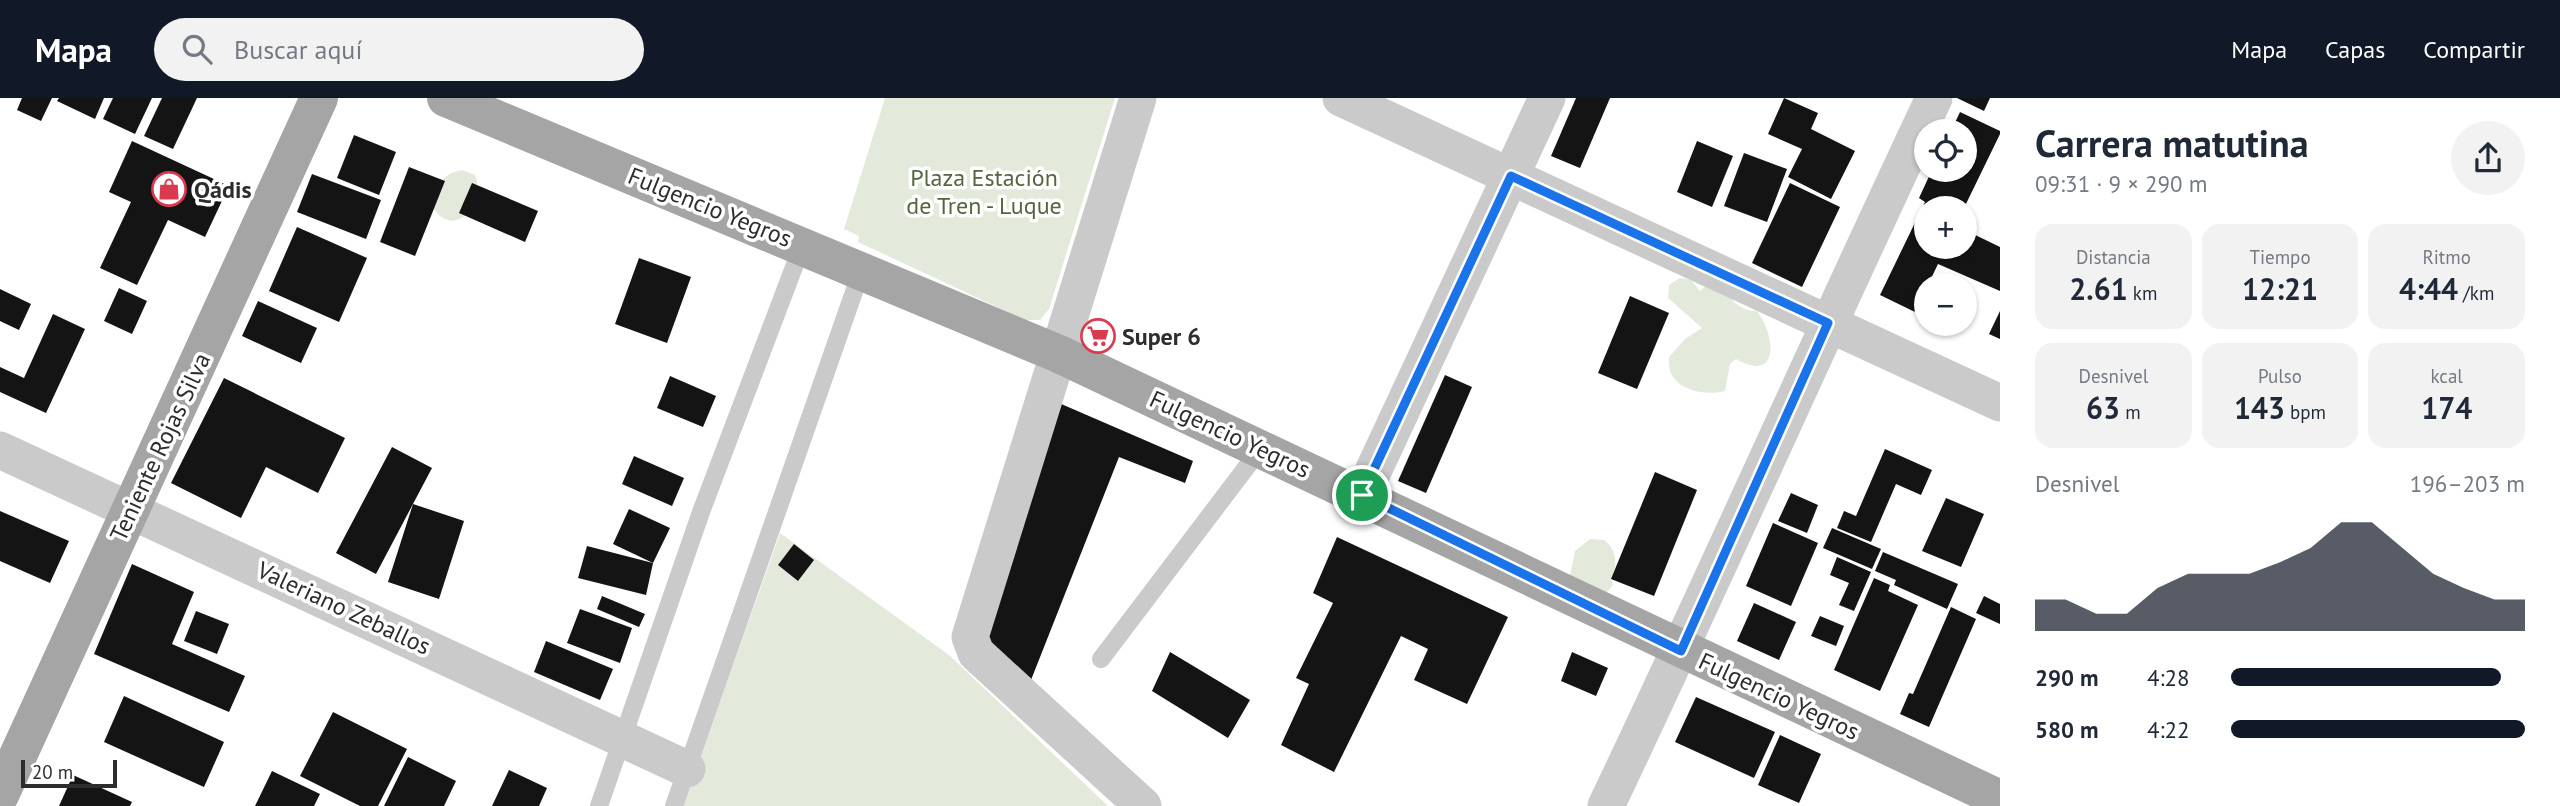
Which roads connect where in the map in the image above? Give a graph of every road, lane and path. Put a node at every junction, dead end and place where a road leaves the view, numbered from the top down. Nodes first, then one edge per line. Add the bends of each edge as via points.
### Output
1 (319, 98) edge
2 (446, 98) edge
3 (1138, 98) edge
4 (1341, 98) edge
5 (1547, 98) edge
6 (1934, 98) edge
7 (1511, 176) junction
8 (803, 246) junction
9 (862, 270) junction
10 (1828, 323) junction
11 (1059, 354) junction
12 (2000, 402) edge
13 (1261, 448) junction
14 (0, 450) edge
15 (1362, 495) junction
16 (131, 510) junction
17 (1681, 651) junction
18 (1101, 659) dead end
19 (623, 737) junction
20 (687, 769) junction
21 (0, 795) edge
22 (2000, 799) edge
23 (599, 806) edge
24 (674, 806) edge
25 (1143, 806) edge
26 (1606, 806) edge

1 - 16 main road, Teniente Rojas Silva
2 - 8 main road, Fulgencio Yegros
3 - 11 street
4 - 7 street
5 - 7 street
6 - 10 street
7 - 10 street
7 - 15 street
8 - 9 main road, Fulgencio Yegros
8 - 19 lane via 701,512
9 - 11 main road, Fulgencio Yegros
9 - 20 lane
10 - 12 street
10 - 17 street
11 - 13 main road, Fulgencio Yegros
11 - 25 street via 970,638 976,653
13 - 15 main road, Fulgencio Yegros
13 - 18 lane
14 - 16 street, Valeriano Zeballos
15 - 17 main road, Fulgencio Yegros
16 - 19 street, Valeriano Zeballos
16 - 21 main road, Teniente Rojas Silva
17 - 22 main road, Fulgencio Yegros
17 - 26 street
19 - 20 street, Valeriano Zeballos
19 - 23 lane
20 - 24 lane

